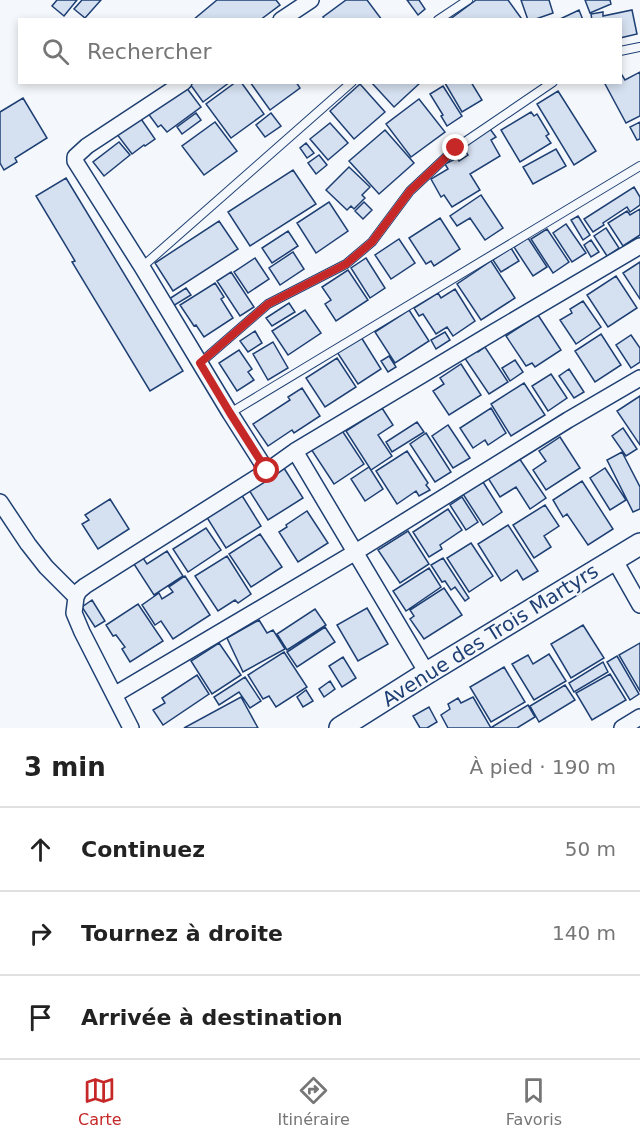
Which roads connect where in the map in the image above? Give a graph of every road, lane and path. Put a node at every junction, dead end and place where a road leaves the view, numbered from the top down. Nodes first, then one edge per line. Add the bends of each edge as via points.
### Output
1 (311, 0) edge
2 (468, 0) edge
3 (284, 18) edge
4 (441, 18) edge
5 (640, 47) edge
6 (622, 51) edge
7 (181, 84) edge
8 (350, 84) edge
9 (550, 84) edge
10 (640, 166) edge
11 (640, 246) edge
12 (142, 267) junction
13 (200, 363) junction
14 (640, 378) edge
15 (230, 413) junction
16 (295, 451) junction
17 (267, 471) junction
18 (0, 502) edge
19 (640, 544) edge
20 (354, 553) junction
21 (614, 559) junction
22 (76, 597) junction
23 (640, 605) edge
24 (427, 674) junction
25 (114, 695) junction
26 (640, 717) edge
27 (131, 728) edge
28 (340, 728) edge
29 (622, 728) edge

1 - 3 street
2 - 4 lane
5 - 6 lane
7 - 12 street via 75,157
8 - 12 lane
9 - 13 lane via 456,148 410,191 372,242 346,264 268,304
10 - 15 lane
11 - 16 street
12 - 13 street
13 - 15 street
14 - 20 street
15 - 17 street
16 - 17 street
16 - 20 street
17 - 22 street via 85,586
18 - 22 street via 46,567
19 - 21 main road, Avenue des Trois Martyrs
20 - 24 street
20 - 25 street
21 - 23 street
21 - 24 main road, Avenue des Trois Martyrs
22 - 25 street via 74,614
24 - 28 main road, Avenue des Trois Martyrs
25 - 27 street
26 - 29 street

